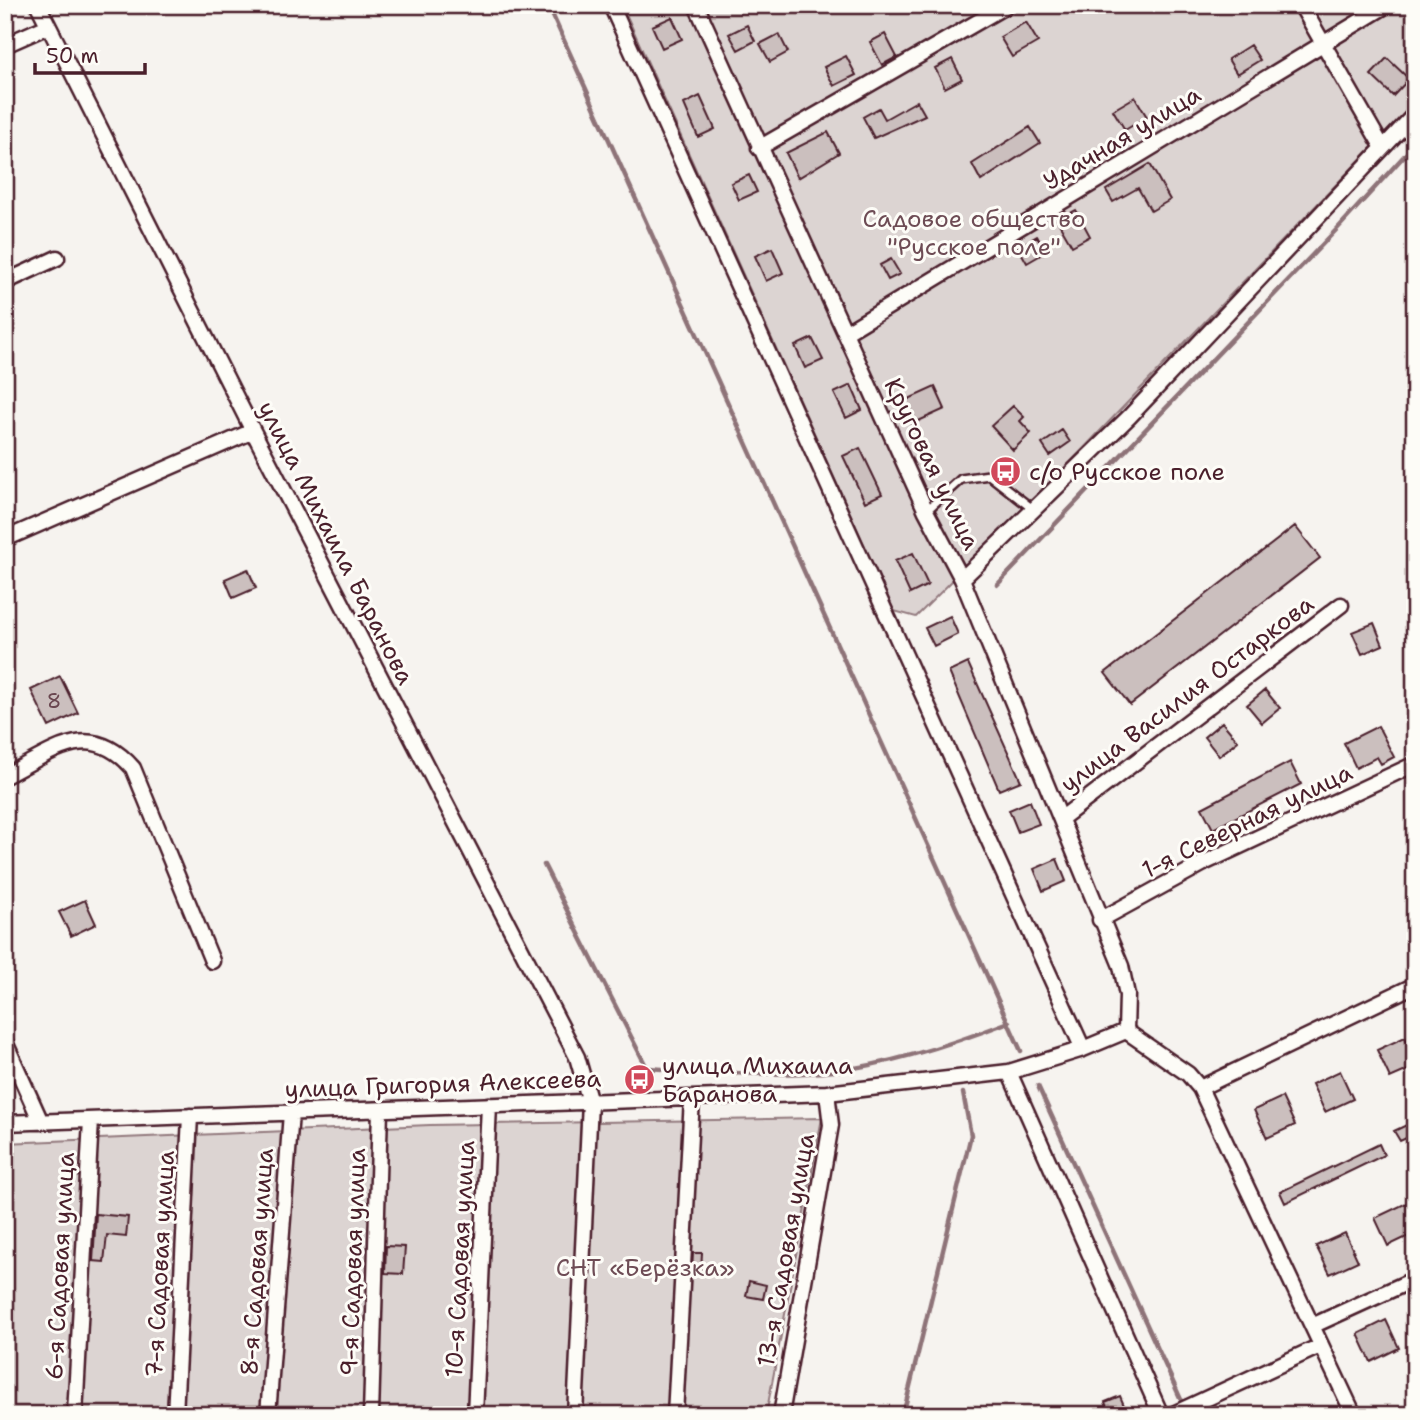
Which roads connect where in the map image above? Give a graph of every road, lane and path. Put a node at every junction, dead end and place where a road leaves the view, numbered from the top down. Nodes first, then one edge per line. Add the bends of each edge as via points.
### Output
1 (38, 5) edge
2 (611, 5) edge
3 (696, 5) edge
4 (1007, 5) edge
5 (1301, 5) edge
6 (1387, 5) edge
7 (48, 26) junction
8 (1323, 43) junction
9 (5, 45) edge
10 (1415, 114) edge
11 (759, 148) junction
12 (1382, 148) junction
13 (57, 258) dead end
14 (5, 282) edge
15 (845, 333) junction
16 (253, 431) junction
17 (1034, 510) junction
18 (926, 511) junction
19 (5, 539) edge
20 (962, 579) junction
21 (1341, 605) dead end
22 (1415, 764) edge
23 (5, 776) edge
24 (1062, 818) junction
25 (1100, 920) junction
26 (212, 961) dead end
27 (1415, 985) edge
28 (1126, 1031) junction
29 (5, 1042) edge
30 (1083, 1049) junction
31 (1009, 1072) junction
32 (1200, 1088) junction
33 (827, 1093) junction
34 (692, 1098) junction
35 (590, 1102) junction
36 (489, 1105) junction
37 (380, 1110) junction
38 (291, 1113) junction
39 (190, 1116) junction
40 (91, 1120) junction
41 (41, 1122) junction
42 (5, 1124) edge
43 (1415, 1279) edge
44 (1312, 1326) junction
45 (1320, 1346) junction
46 (75, 1415) edge
47 (175, 1415) edge
48 (268, 1415) edge
49 (371, 1415) edge
50 (475, 1415) edge
51 (575, 1415) edge
52 (675, 1415) edge
53 (780, 1415) edge
54 (1161, 1415) edge
55 (1171, 1415) edge
56 (1354, 1415) edge

1 - 7 street, улица Михаила Баранова
2 - 30 street
3 - 11 street, Круговая улица
4 - 11 street
5 - 8 street
6 - 8 street, Удачная улица
7 - 9 street
7 - 16 street, улица Михаила Баранова
8 - 12 street
8 - 15 street, Удачная улица
10 - 12 street, Круговая улица
11 - 15 street, Круговая улица
12 - 17 street, Круговая улица via 1129,417
13 - 14 street
15 - 18 street, Круговая улица
16 - 19 street
16 - 35 street, улица Михаила Баранова via 577,1057
17 - 18 lane via 989,475 961,479
17 - 20 street, Круговая улица
18 - 20 street, Круговая улица
20 - 24 street
21 - 24 street, улица Василия Остаркова
22 - 25 street, 1-я Северная улица via 1204,863
23 - 26 street via 71,743 104,743 121,754 138,777
24 - 25 street
25 - 28 street via 1123,976
27 - 32 street
28 - 30 street, улица Григория Алексеева
28 - 32 street via 1188,1074
29 - 41 street
30 - 31 street, улица Григория Алексеева
31 - 33 street, улица Григория Алексеева
31 - 54 street
32 - 44 street
33 - 34 street, улица Григория Алексеева
33 - 53 street, 13-я Садовая улица via 831,1125
34 - 35 street, улица Григория Алексеева
34 - 52 street
35 - 36 street, улица Григория Алексеева
35 - 51 street, улица Михаила Баранова
36 - 37 street, улица Григория Алексеева
36 - 50 street, 10-я Садовая улица
37 - 38 street, улица Григория Алексеева
37 - 49 street, 9-я Садовая улица
38 - 39 street, улица Григория Алексеева
38 - 48 street, 8-я Садовая улица
39 - 40 street, улица Григория Алексеева
39 - 47 street, 7-я Садовая улица
40 - 41 street, улица Григория Алексеева
40 - 46 street, 6-я Садовая улица
41 - 42 street, улица Григория Алексеева
43 - 44 street
44 - 45 street
45 - 55 street
45 - 56 street

